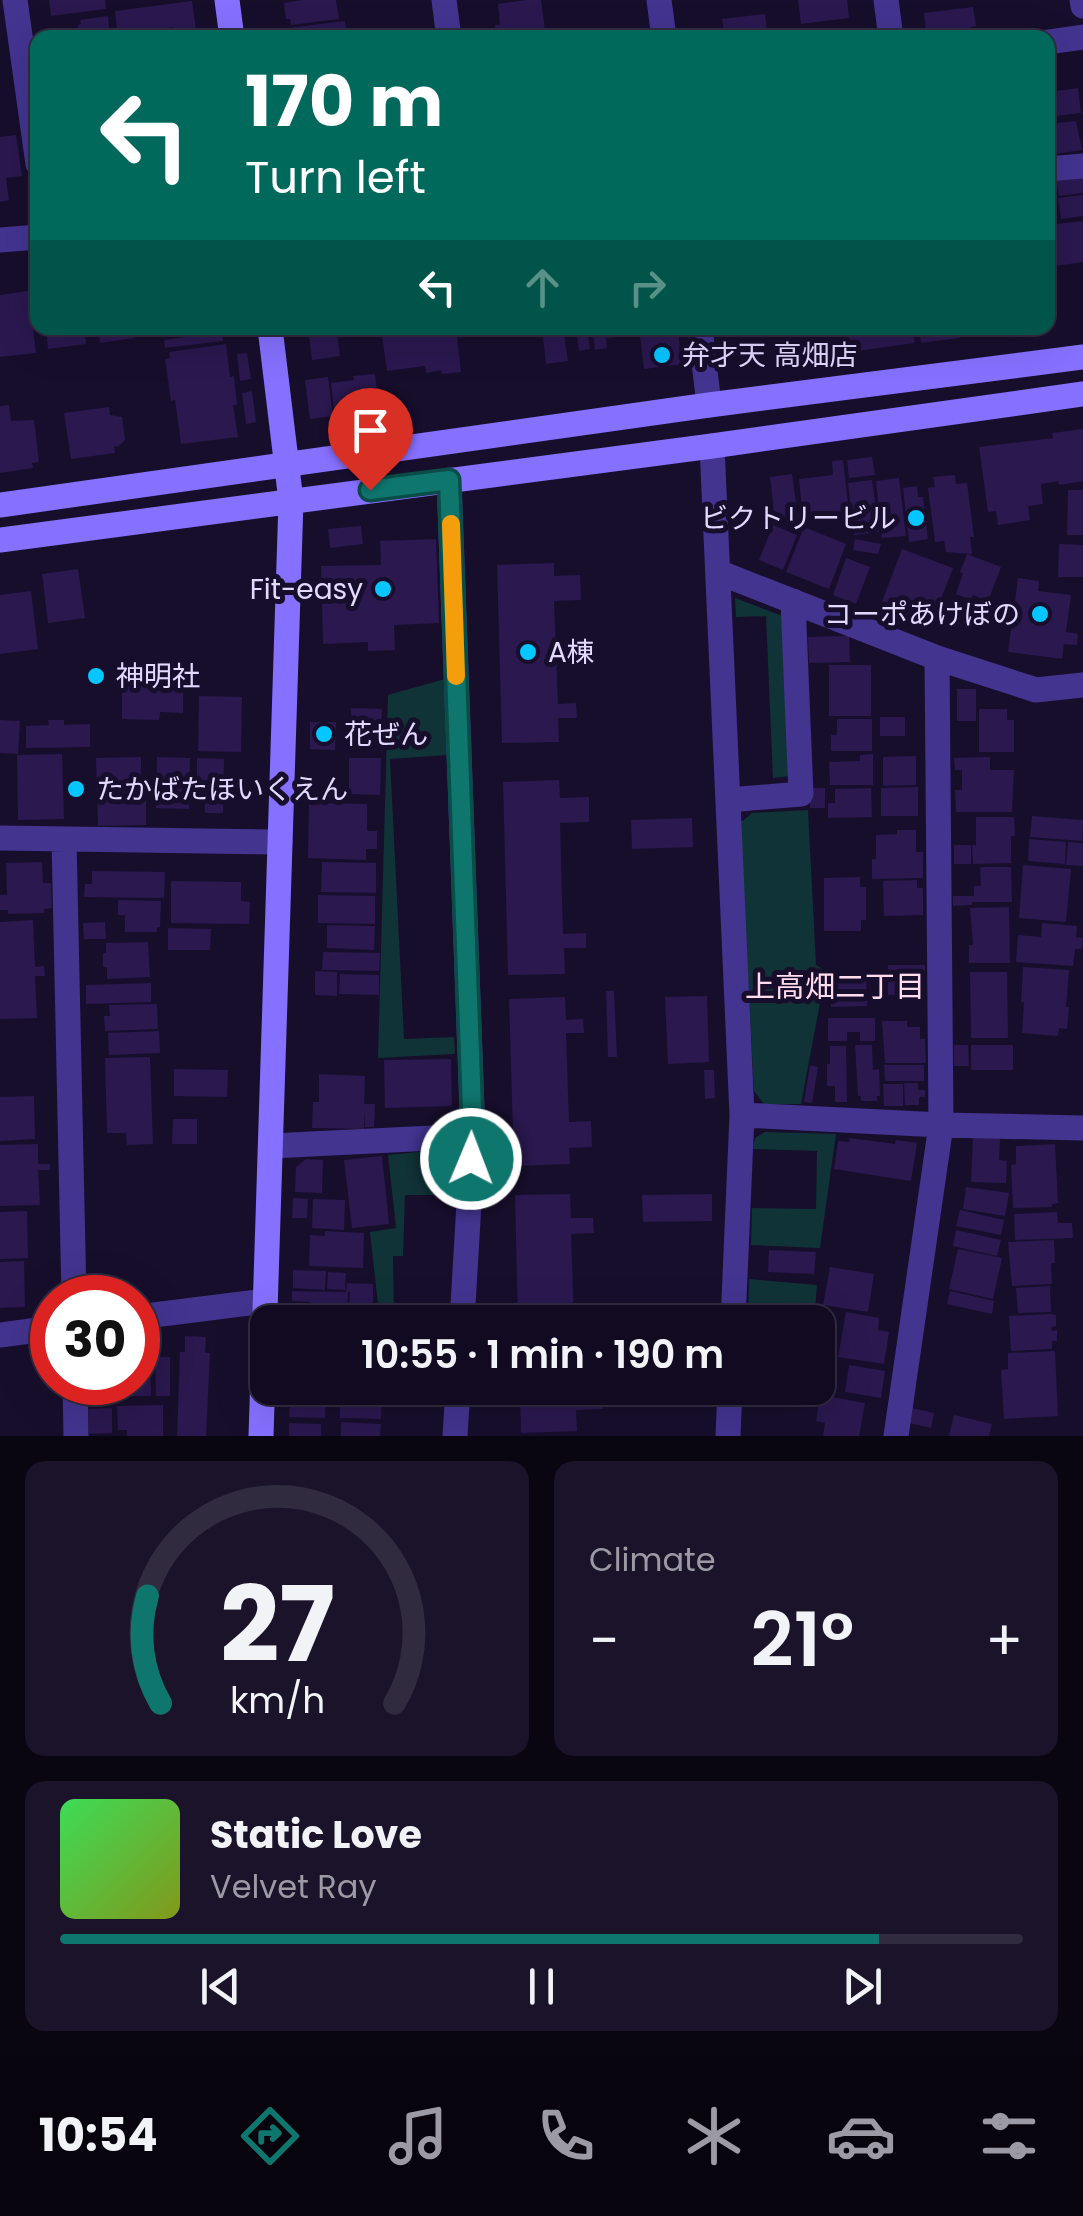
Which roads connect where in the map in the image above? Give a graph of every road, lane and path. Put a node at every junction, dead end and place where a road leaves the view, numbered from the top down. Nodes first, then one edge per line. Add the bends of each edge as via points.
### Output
1 (15, 0) edge
2 (227, 0) edge
3 (444, 0) edge
4 (660, 0) edge
5 (886, 0) edge
6 (231, 30) edge
7 (448, 30) edge
8 (663, 30) edge
9 (890, 30) edge
10 (1083, 37) edge
11 (1055, 41) edge
12 (30, 107) edge
13 (1083, 166) edge
14 (1055, 169) edge
15 (30, 238) edge
16 (0, 240) edge
17 (271, 335) edge
18 (701, 335) edge
19 (1083, 357) edge
20 (1083, 394) edge
21 (709, 405) junction
22 (712, 446) junction
23 (286, 464) junction
24 (449, 480) junction
25 (291, 501) junction
26 (0, 505) edge
27 (0, 540) edge
28 (718, 572) junction
29 (793, 601) junction
30 (937, 658) junction
31 (1083, 685) edge
32 (728, 800) junction
33 (0, 838) edge
34 (64, 838) junction
35 (280, 842) junction
36 (742, 1115) junction
37 (941, 1125) junction
38 (1083, 1128) edge
39 (473, 1136) junction
40 (270, 1146) junction
41 (74, 1275) edge
42 (265, 1301) junction
43 (463, 1305) edge
44 (734, 1305) edge
45 (160, 1314) edge
46 (30, 1331) edge
47 (0, 1335) edge
48 (75, 1405) edge
49 (457, 1405) edge
50 (729, 1405) edge
51 (76, 1436) edge
52 (261, 1436) edge
53 (455, 1436) edge
54 (728, 1436) edge
55 (896, 1436) edge

1 - 12 street
2 - 6 street
3 - 7 street
4 - 8 street
5 - 9 street
10 - 11 street
13 - 14 street
15 - 16 street
17 - 23 street
18 - 21 street
19 - 21 street
20 - 22 street
21 - 23 street
22 - 24 street
22 - 28 street
23 - 25 street
23 - 26 street
24 - 25 street
24 - 39 street
25 - 27 street
25 - 35 street
28 - 29 street
28 - 32 street
29 - 30 street
29 - 32 street via 801,794
30 - 31 street via 1036,690
30 - 37 street
32 - 36 street
33 - 34 street
34 - 35 street
34 - 41 street
35 - 40 street
36 - 37 street
36 - 44 street
37 - 38 street
37 - 55 street
39 - 40 street
39 - 43 street
40 - 42 street
42 - 45 street
42 - 52 street
46 - 47 street
48 - 51 street
49 - 53 street
50 - 54 street

